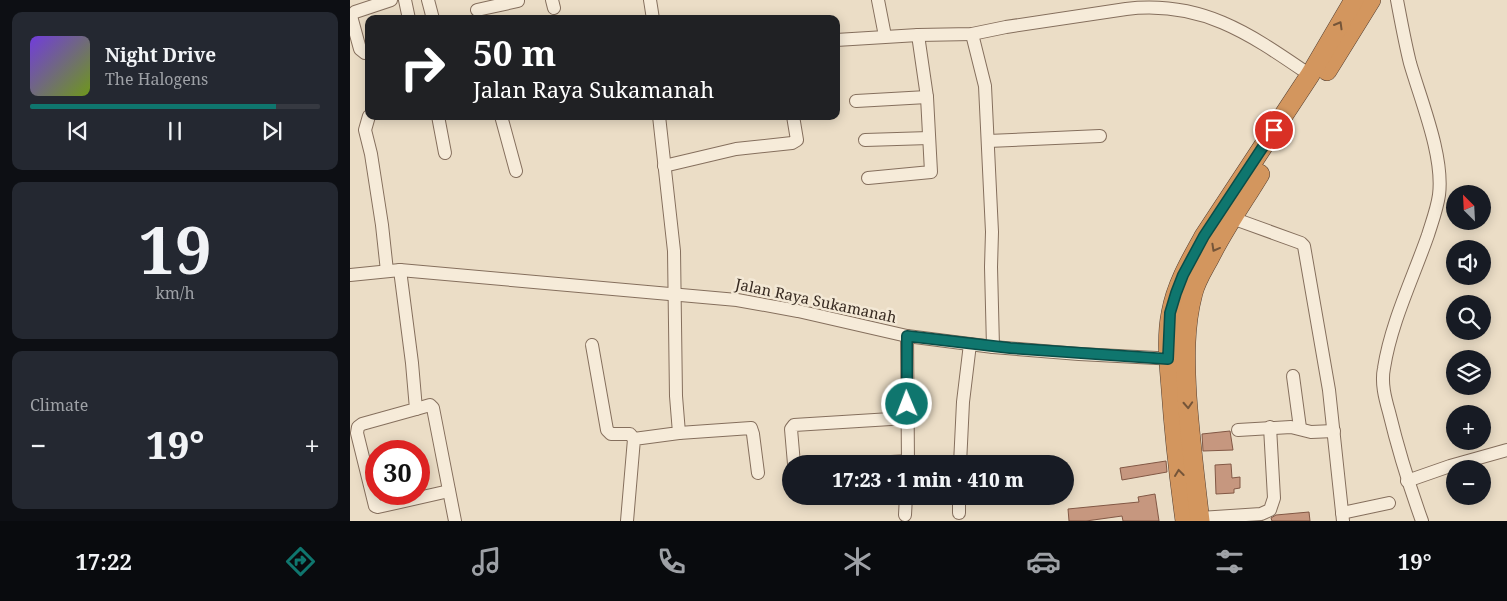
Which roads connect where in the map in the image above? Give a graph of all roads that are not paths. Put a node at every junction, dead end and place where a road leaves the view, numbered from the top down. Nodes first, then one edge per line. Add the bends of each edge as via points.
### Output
1 (391, 0) edge
2 (428, 0) edge
3 (650, 0) edge
4 (878, 0) edge
5 (1354, 0) edge
6 (1371, 0) edge
7 (1397, 0) edge
8 (409, 1) edge
9 (516, 1) edge
10 (1143, 4) edge
11 (476, 10) edge
12 (409, 15) edge
13 (432, 15) edge
14 (652, 15) edge
15 (972, 34) junction
16 (918, 35) junction
17 (885, 36) junction
18 (840, 40) edge
19 (365, 53) edge
20 (1310, 75) junction
21 (927, 97) junction
22 (856, 101) dead end
23 (368, 120) edge
24 (439, 120) edge
25 (501, 120) edge
26 (659, 120) edge
27 (794, 120) edge
28 (1100, 136) dead end
29 (929, 138) junction
30 (865, 140) dead end
31 (988, 141) junction
32 (445, 153) dead end
33 (664, 166) junction
34 (516, 171) dead end
35 (868, 178) dead end
36 (1232, 218) junction
37 (394, 271) junction
38 (350, 275) edge
39 (675, 294) junction
40 (907, 336) junction
41 (970, 344) junction
42 (592, 345) dead end
43 (993, 347) junction
44 (1177, 359) junction
45 (1294, 376) dead end
46 (416, 409) junction
47 (907, 418) junction
48 (1270, 427) junction
49 (1300, 428) junction
50 (1238, 430) dead end
51 (680, 432) junction
52 (1334, 432) junction
53 (634, 439) junction
54 (1507, 450) edge
55 (793, 455) edge
56 (908, 455) edge
57 (960, 455) edge
58 (758, 473) dead end
59 (1407, 481) junction
60 (449, 491) junction
61 (1389, 503) dead end
62 (905, 505) edge
63 (959, 505) edge
64 (959, 513) dead end
65 (904, 515) dead end
66 (1342, 517) edge
67 (1195, 520) edge
68 (455, 521) edge
69 (627, 521) edge
70 (1422, 521) edge

1 - 19 street via 351,16 360,49
2 - 13 street
3 - 14 street
4 - 17 street
20 -> 5 highway
6 - 36 highway
7 - 59 street via 1410,60 1434,141 1439,194 1393,329 1383,369 1384,396
8 - 12 street
9 - 11 street
10 - 15 street
10 - 20 street via 1198,13 1224,22
15 - 16 street
15 - 31 street via 985,86
16 - 17 street
16 - 21 street
17 - 18 street
20 - 44 highway via 1188,263 1170,313
21 - 22 street
21 - 29 street
23 - 37 street via 365,130
24 - 32 street
25 - 34 street
26 - 33 street
27 - 33 street via 797,140 792,143 736,149
28 - 31 street
29 - 30 street
29 - 35 street via 931,172
31 - 43 street
33 - 39 street via 674,251
36 -> 44 highway via 1193,292 1186,337
36 - 52 street via 1304,246 1320,328
37 - 38 street, Jalan Raya Sukamanah
37 - 39 street, Jalan Raya Sukamanah
37 - 46 street via 412,363
39 - 40 street, Jalan Raya Sukamanah via 783,308
39 - 51 street via 676,396
40 - 41 street, Jalan Raya Sukamanah
40 - 47 street
41 - 43 street, Jalan Raya Sukamanah
41 - 57 street
42 - 53 street via 607,430 611,434 630,434
43 - 44 street, Jalan Raya Sukamanah
44 - 67 highway via 1177,457
45 - 49 street
46 - 60 street via 432,406
46 - 60 street via 358,427 374,505 378,507
47 - 55 street via 794,425 790,429
47 - 56 street
48 - 49 street
48 - 50 street
48 - 67 street via 1274,498 1270,510 1262,514
49 - 52 street via 1310,432
51 - 53 street
51 - 58 street via 750,428
52 - 66 street
53 - 69 street
54 - 59 street
59 - 70 street
60 - 68 street
61 - 66 street
62 - 65 street
63 - 64 street

